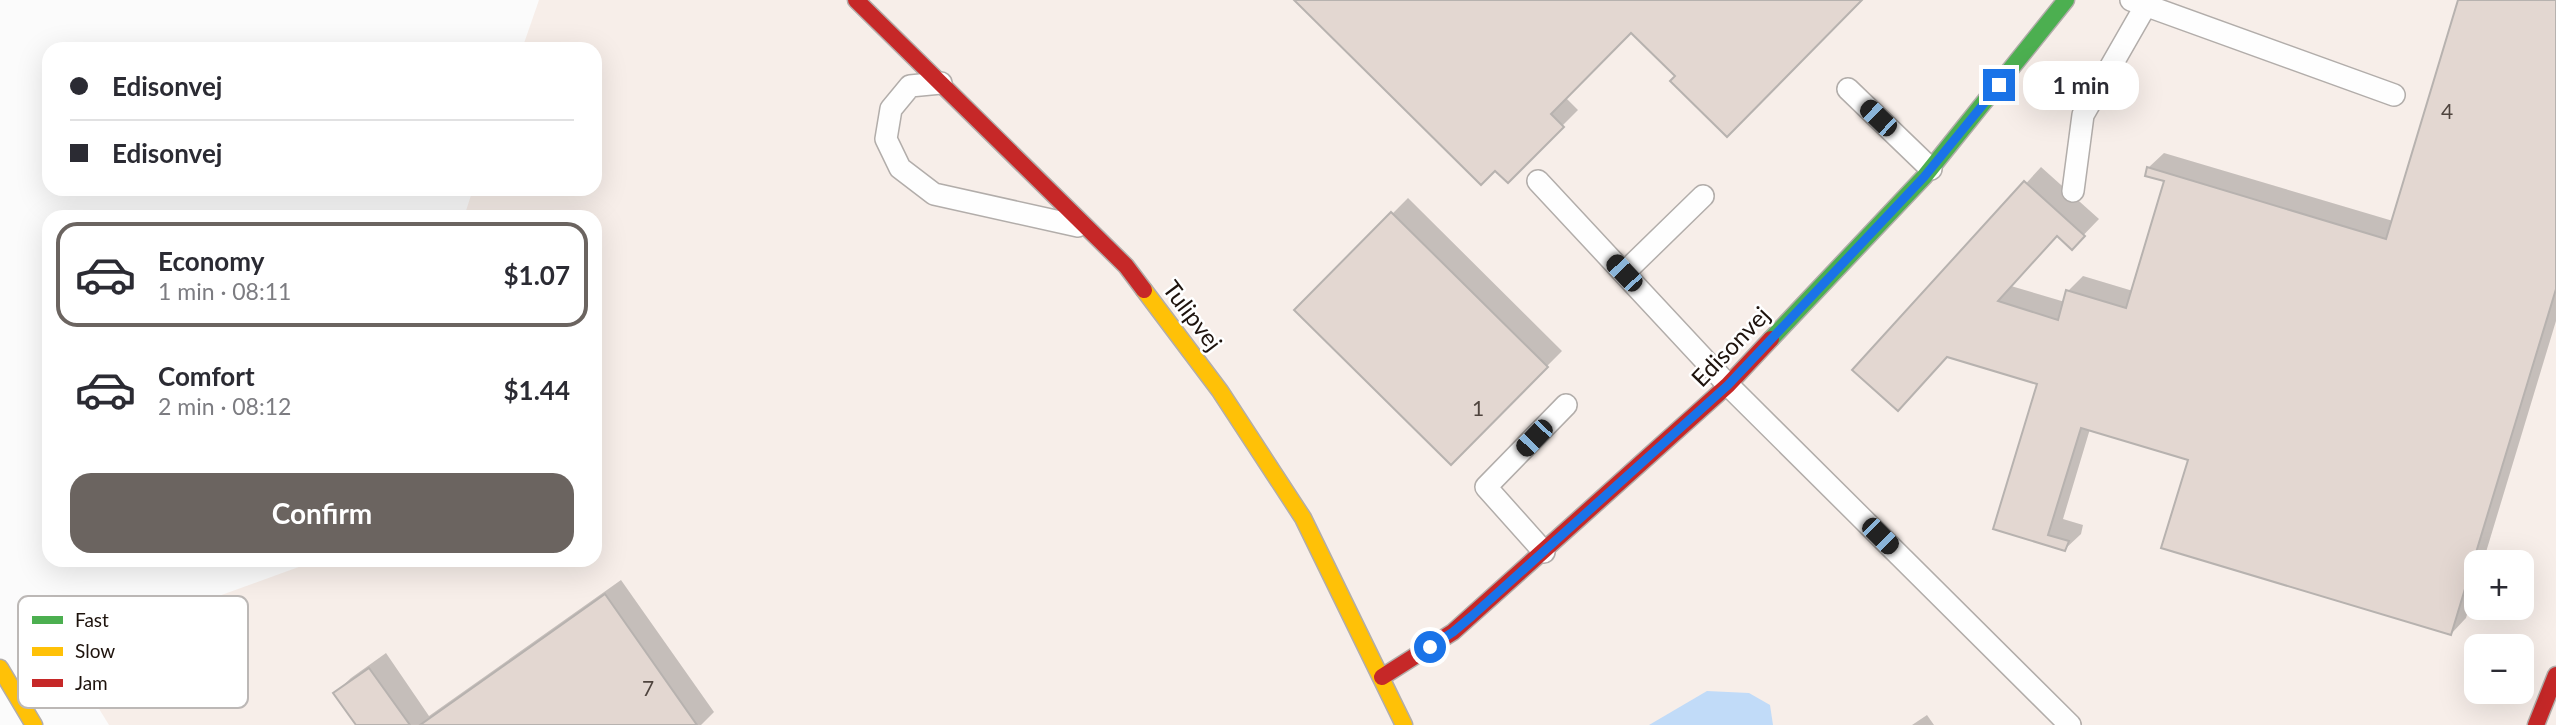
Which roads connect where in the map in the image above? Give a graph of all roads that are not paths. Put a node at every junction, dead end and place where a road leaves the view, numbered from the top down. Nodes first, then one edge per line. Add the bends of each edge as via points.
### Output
1 (856, 0) edge
2 (2066, 0) edge
3 (2138, 3) edge
4 (941, 83) junction
5 (1848, 89) dead end
6 (2394, 95) dead end
7 (1931, 169) junction
8 (1538, 181) dead end
9 (2073, 191) dead end
10 (1703, 196) dead end
11 (1087, 228) junction
12 (1624, 273) junction
13 (1728, 385) junction
14 (1566, 405) dead end
15 (1544, 552) junction
16 (0, 668) edge
17 (2556, 675) edge
18 (1382, 677) junction
19 (18, 698) edge
20 (24, 708) edge
21 (34, 725) edge
22 (1404, 725) edge
23 (2070, 725) edge
24 (2536, 725) edge

1 - 4 street, Tulipvej
2 - 7 street, Edisonvej
3 - 6 lane
3 - 9 lane via 2083,115
4 - 11 street, Tulipvej
4 - 11 lane via 910,86 891,109 886,139 900,168 934,194
5 - 7 lane
7 - 13 street, Edisonvej
8 - 12 lane
10 - 12 lane
11 - 18 street, Tulipvej via 1126,267 1266,460 1303,518
12 - 13 lane
13 - 15 street, Edisonvej
13 - 23 lane
14 - 15 lane via 1486,487
15 - 18 street, Edisonvej via 1453,632
16 - 19 street
17 - 24 street
18 - 22 street, Tulipvej
20 - 21 street

